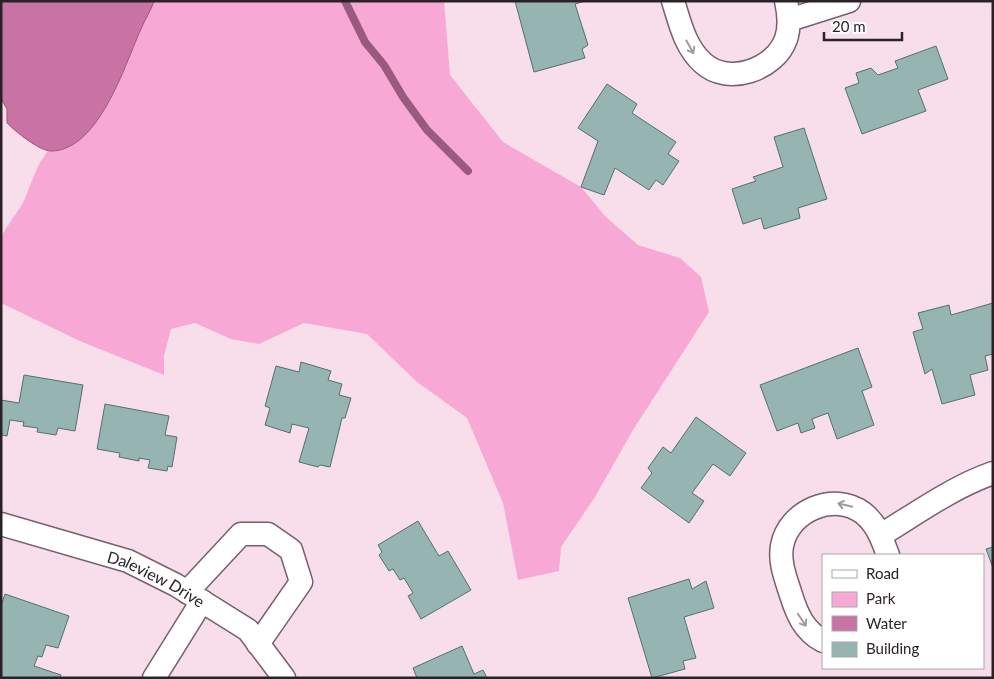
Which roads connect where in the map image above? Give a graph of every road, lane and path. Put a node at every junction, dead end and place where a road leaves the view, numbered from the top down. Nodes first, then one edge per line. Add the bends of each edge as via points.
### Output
1 (673, 1) edge
2 (849, 1) edge
3 (787, 11) edge
4 (993, 473) edge
5 (1, 524) edge
6 (885, 545) edge
7 (194, 596) junction
8 (822, 640) edge
9 (258, 644) junction
10 (154, 678) edge
11 (284, 678) edge

1 -> 3 street via 687,42 697,58 710,68 730,74 753,71 776,54 786,40
2 - 3 street
4 - 6 street via 929,506
5 - 7 street, Daleview Drive via 128,560
6 -> 8 street via 875,524 862,512 835,503 807,511 789,528 782,544 785,578 797,613 809,630
7 - 9 street, Daleview Drive via 248,630
7 - 9 street via 241,534 268,534 291,550 301,582
7 - 10 street
9 - 11 street, Daleview Drive

